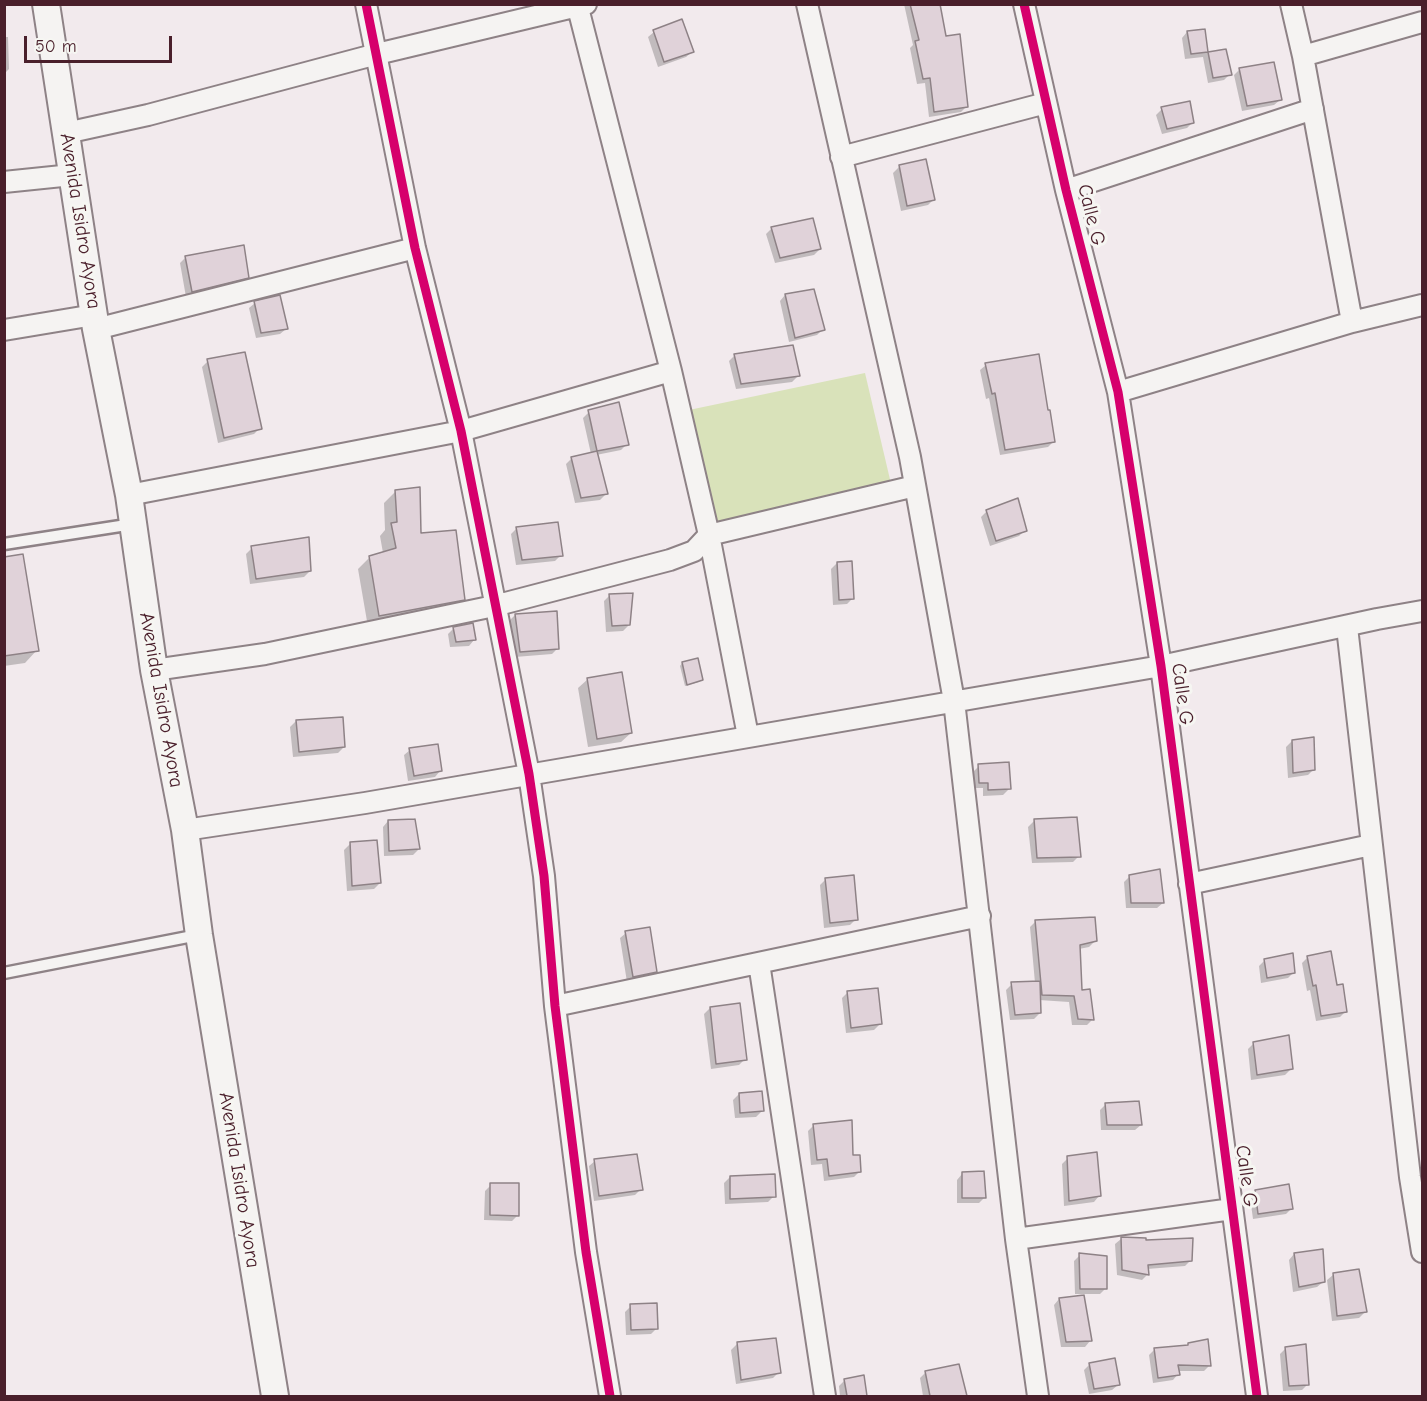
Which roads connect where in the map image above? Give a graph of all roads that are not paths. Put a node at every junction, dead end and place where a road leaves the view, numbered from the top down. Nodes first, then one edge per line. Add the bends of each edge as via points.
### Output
1 (45, 4) edge
2 (366, 4) edge
3 (807, 4) edge
4 (1024, 4) edge
5 (1291, 4) edge
6 (580, 5) edge
7 (1422, 22) edge
8 (377, 54) junction
9 (1303, 56) junction
10 (1046, 103) junction
11 (1313, 109) junction
12 (66, 133) junction
13 (841, 157) junction
14 (72, 175) junction
15 (4, 182) edge
16 (1066, 190) junction
17 (415, 248) junction
18 (1422, 305) edge
19 (95, 322) junction
20 (1352, 322) junction
21 (4, 330) edge
22 (671, 371) junction
23 (1118, 392) junction
24 (461, 431) junction
25 (915, 486) junction
26 (129, 495) junction
27 (133, 524) junction
28 (709, 535) junction
29 (4, 544) edge
30 (494, 606) junction
31 (1422, 611) edge
32 (1347, 627) junction
33 (1161, 666) junction
34 (154, 670) junction
35 (954, 701) junction
36 (748, 736) junction
37 (529, 774) junction
38 (185, 830) junction
39 (1371, 845) junction
40 (1189, 884) junction
41 (980, 916) junction
42 (199, 935) junction
43 (759, 963) junction
44 (4, 973) edge
45 (555, 1006) junction
46 (1416, 1175) edge
47 (1232, 1209) junction
48 (1016, 1239) junction
49 (1422, 1252) edge
50 (274, 1396) edge
51 (610, 1396) edge
52 (825, 1396) edge
53 (1038, 1396) edge
54 (1257, 1396) edge

1 - 12 street, Avenida Isidro Ayora
2 - 8 street
3 - 13 street
4 - 10 street, Calle G
5 - 9 street
6 - 8 street
6 - 22 street
7 - 9 street
8 - 12 street
8 - 17 street
9 - 11 street
10 - 13 street
10 - 16 street, Calle G
11 - 16 street
11 - 20 street
12 - 14 street, Avenida Isidro Ayora
13 - 25 street
14 - 15 street
14 - 19 street, Avenida Isidro Ayora
16 - 23 street, Calle G
17 - 19 street
17 - 24 street
18 - 20 street
19 - 21 street
19 - 26 street, Avenida Isidro Ayora
20 - 23 street
22 - 24 street
22 - 28 street
23 - 33 street, Calle G
24 - 26 street
24 - 30 street
25 - 28 street
25 - 35 street
26 - 27 street, Avenida Isidro Ayora
27 - 29 lane
27 - 34 street, Avenida Isidro Ayora
28 - 30 street via 694,551 670,560
28 - 36 street
30 - 34 street via 265,654
30 - 37 street
31 - 32 street
32 - 33 street
32 - 39 street
33 - 35 street
33 - 40 street, Calle G
34 - 38 street, Avenida Isidro Ayora
35 - 36 street
35 - 41 street
36 - 37 street
37 - 38 street
37 - 45 street via 544,876
38 - 42 street, Avenida Isidro Ayora
39 - 40 street
39 - 46 street
40 - 47 street, Calle G
41 - 43 street
41 - 48 street
42 - 44 lane
42 - 50 street, Avenida Isidro Ayora
43 - 45 street
43 - 52 street
45 - 51 street via 586,1252
46 - 49 street
47 - 48 street
47 - 54 street, Calle G
48 - 53 street

